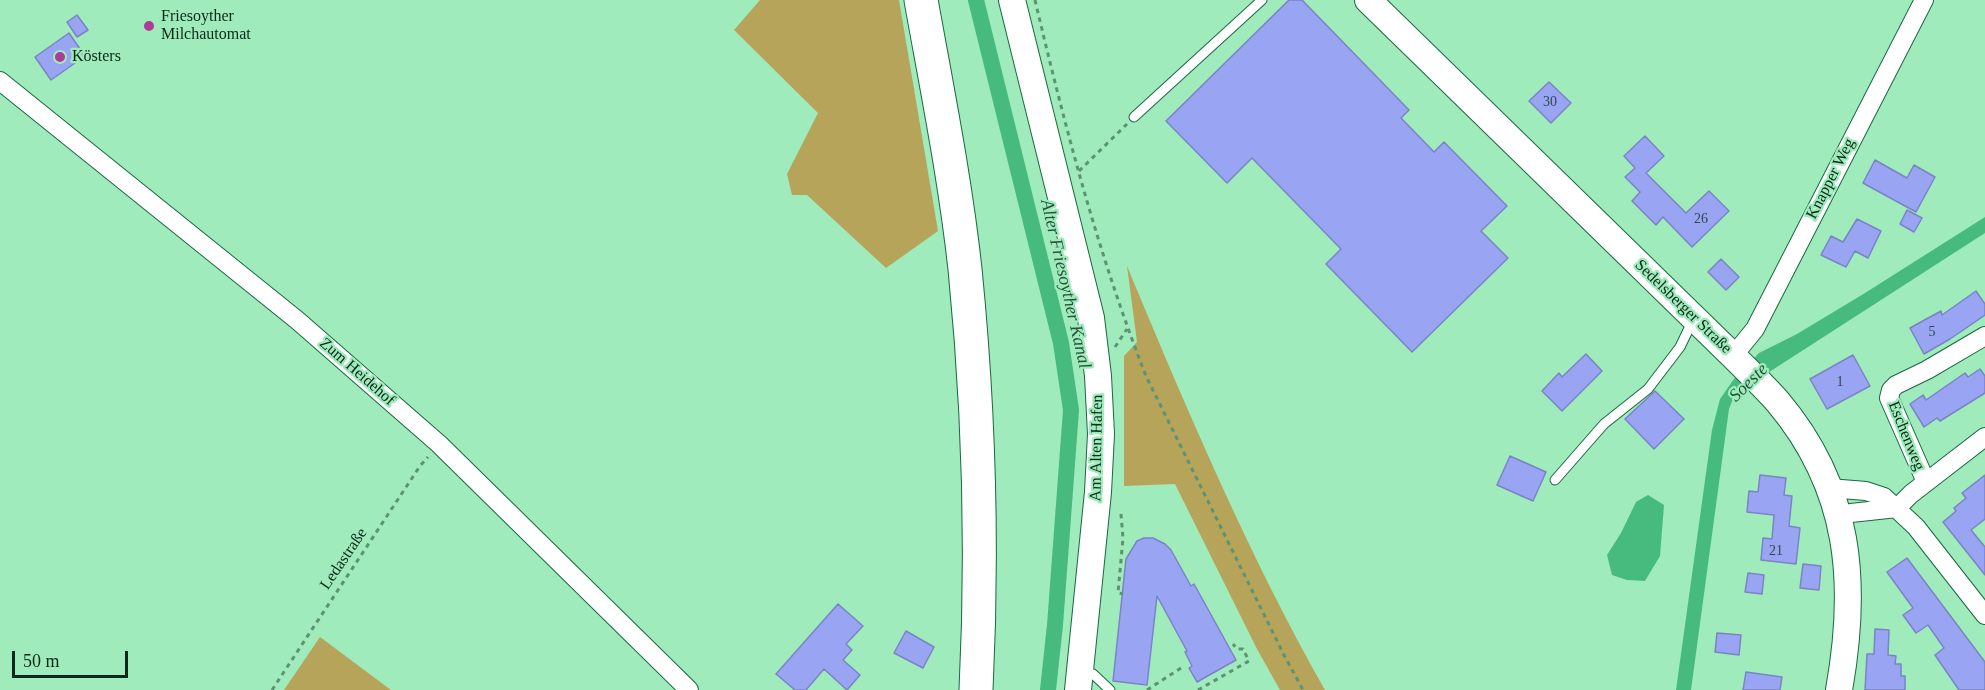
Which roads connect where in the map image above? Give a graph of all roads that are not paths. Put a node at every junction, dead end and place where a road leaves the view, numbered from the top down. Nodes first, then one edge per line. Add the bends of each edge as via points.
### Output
1 (921, 0) edge
2 (1012, 0) edge
3 (1262, 0) edge
4 (1368, 0) edge
5 (1924, 0) edge
6 (0, 81) edge
7 (1134, 117) road end
8 (1694, 318) junction
9 (1985, 336) edge
10 (1737, 359) junction
11 (1985, 437) edge
12 (1555, 480) dead end
13 (1926, 482) junction
14 (1829, 488) junction
15 (1897, 508) junction
16 (1838, 518) junction
17 (1985, 615) edge
18 (1079, 681) edge
19 (690, 690) edge
20 (976, 690) edge
21 (1110, 690) edge
22 (1839, 690) edge

1 - 20 highway via 965,269 978,440 980,607
2 - 18 street, Am Alten Hafen via 1091,318 1098,376 1099,480
3 - 7 lane
4 - 8 street, Sedelsberger Straße
5 - 10 street, Knapper Weg
6 - 19 street, Zum Heidehof via 297,320 439,444
8 - 10 street, Sedelsberger Straße
8 - 12 lane via 1680,347 1648,389 1604,424
9 - 13 street, Eschenweg via 1891,390 1889,398
10 - 14 street, Sedelsberger Straße via 1799,431
11 - 13 street
13 - 15 street
14 - 15 street via 1866,491 1884,497
14 - 16 street, Sedelsberger Straße
15 - 16 street
15 - 17 street
16 - 22 street, Sedelsberger Straße via 1850,594
18 - 21 lane via 1093,674

